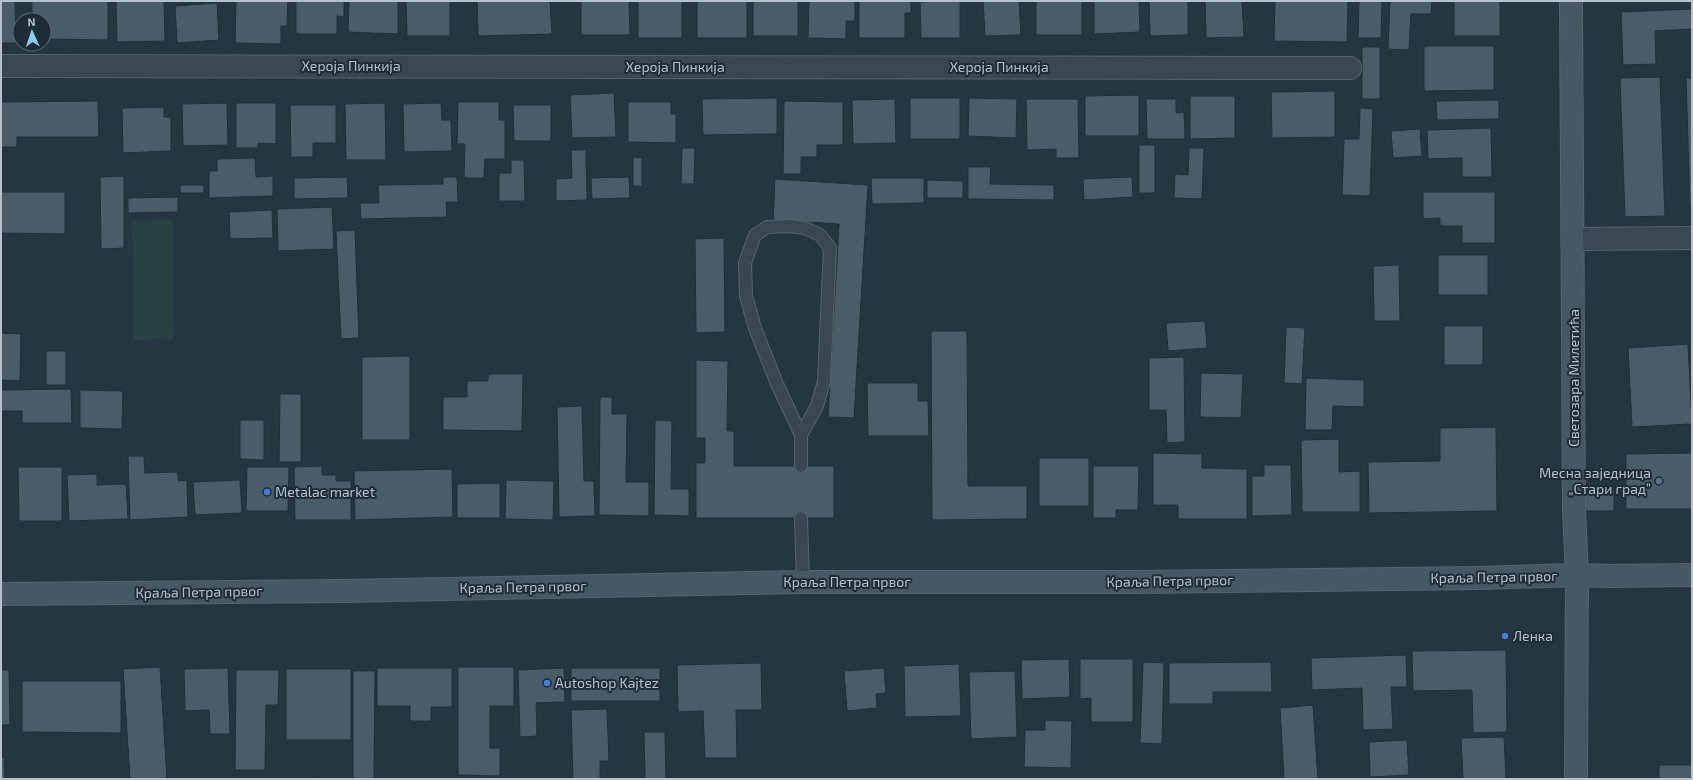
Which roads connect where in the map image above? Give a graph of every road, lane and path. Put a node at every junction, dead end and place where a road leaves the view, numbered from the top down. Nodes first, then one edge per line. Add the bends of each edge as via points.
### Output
1 (1571, 1) edge
2 (1, 66) edge
3 (1350, 68) dead end
4 (1692, 238) edge
5 (1573, 239) junction
6 (801, 435) junction
7 (801, 466) dead end
8 (801, 518) dead end
9 (1577, 575) junction
10 (1692, 575) edge
11 (803, 582) junction
12 (1, 594) edge
13 (1576, 779) edge

1 - 5 street, Светозара Милетића
2 - 3 street, Хероја Пинкија
4 - 5 street
5 - 9 street, Светозара Милетића via 1574,510
6 - 6 lane via 777,384 755,328 746,296 745,263 755,235 768,227 806,228 820,235 830,248 824,381 817,406
6 - 7 lane
8 - 11 lane
9 - 10 street, Краља Петра првог
9 - 11 street, Краља Петра првог via 1135,582
9 - 13 street, Светозара Милетића
11 - 12 street, Краља Петра првог

